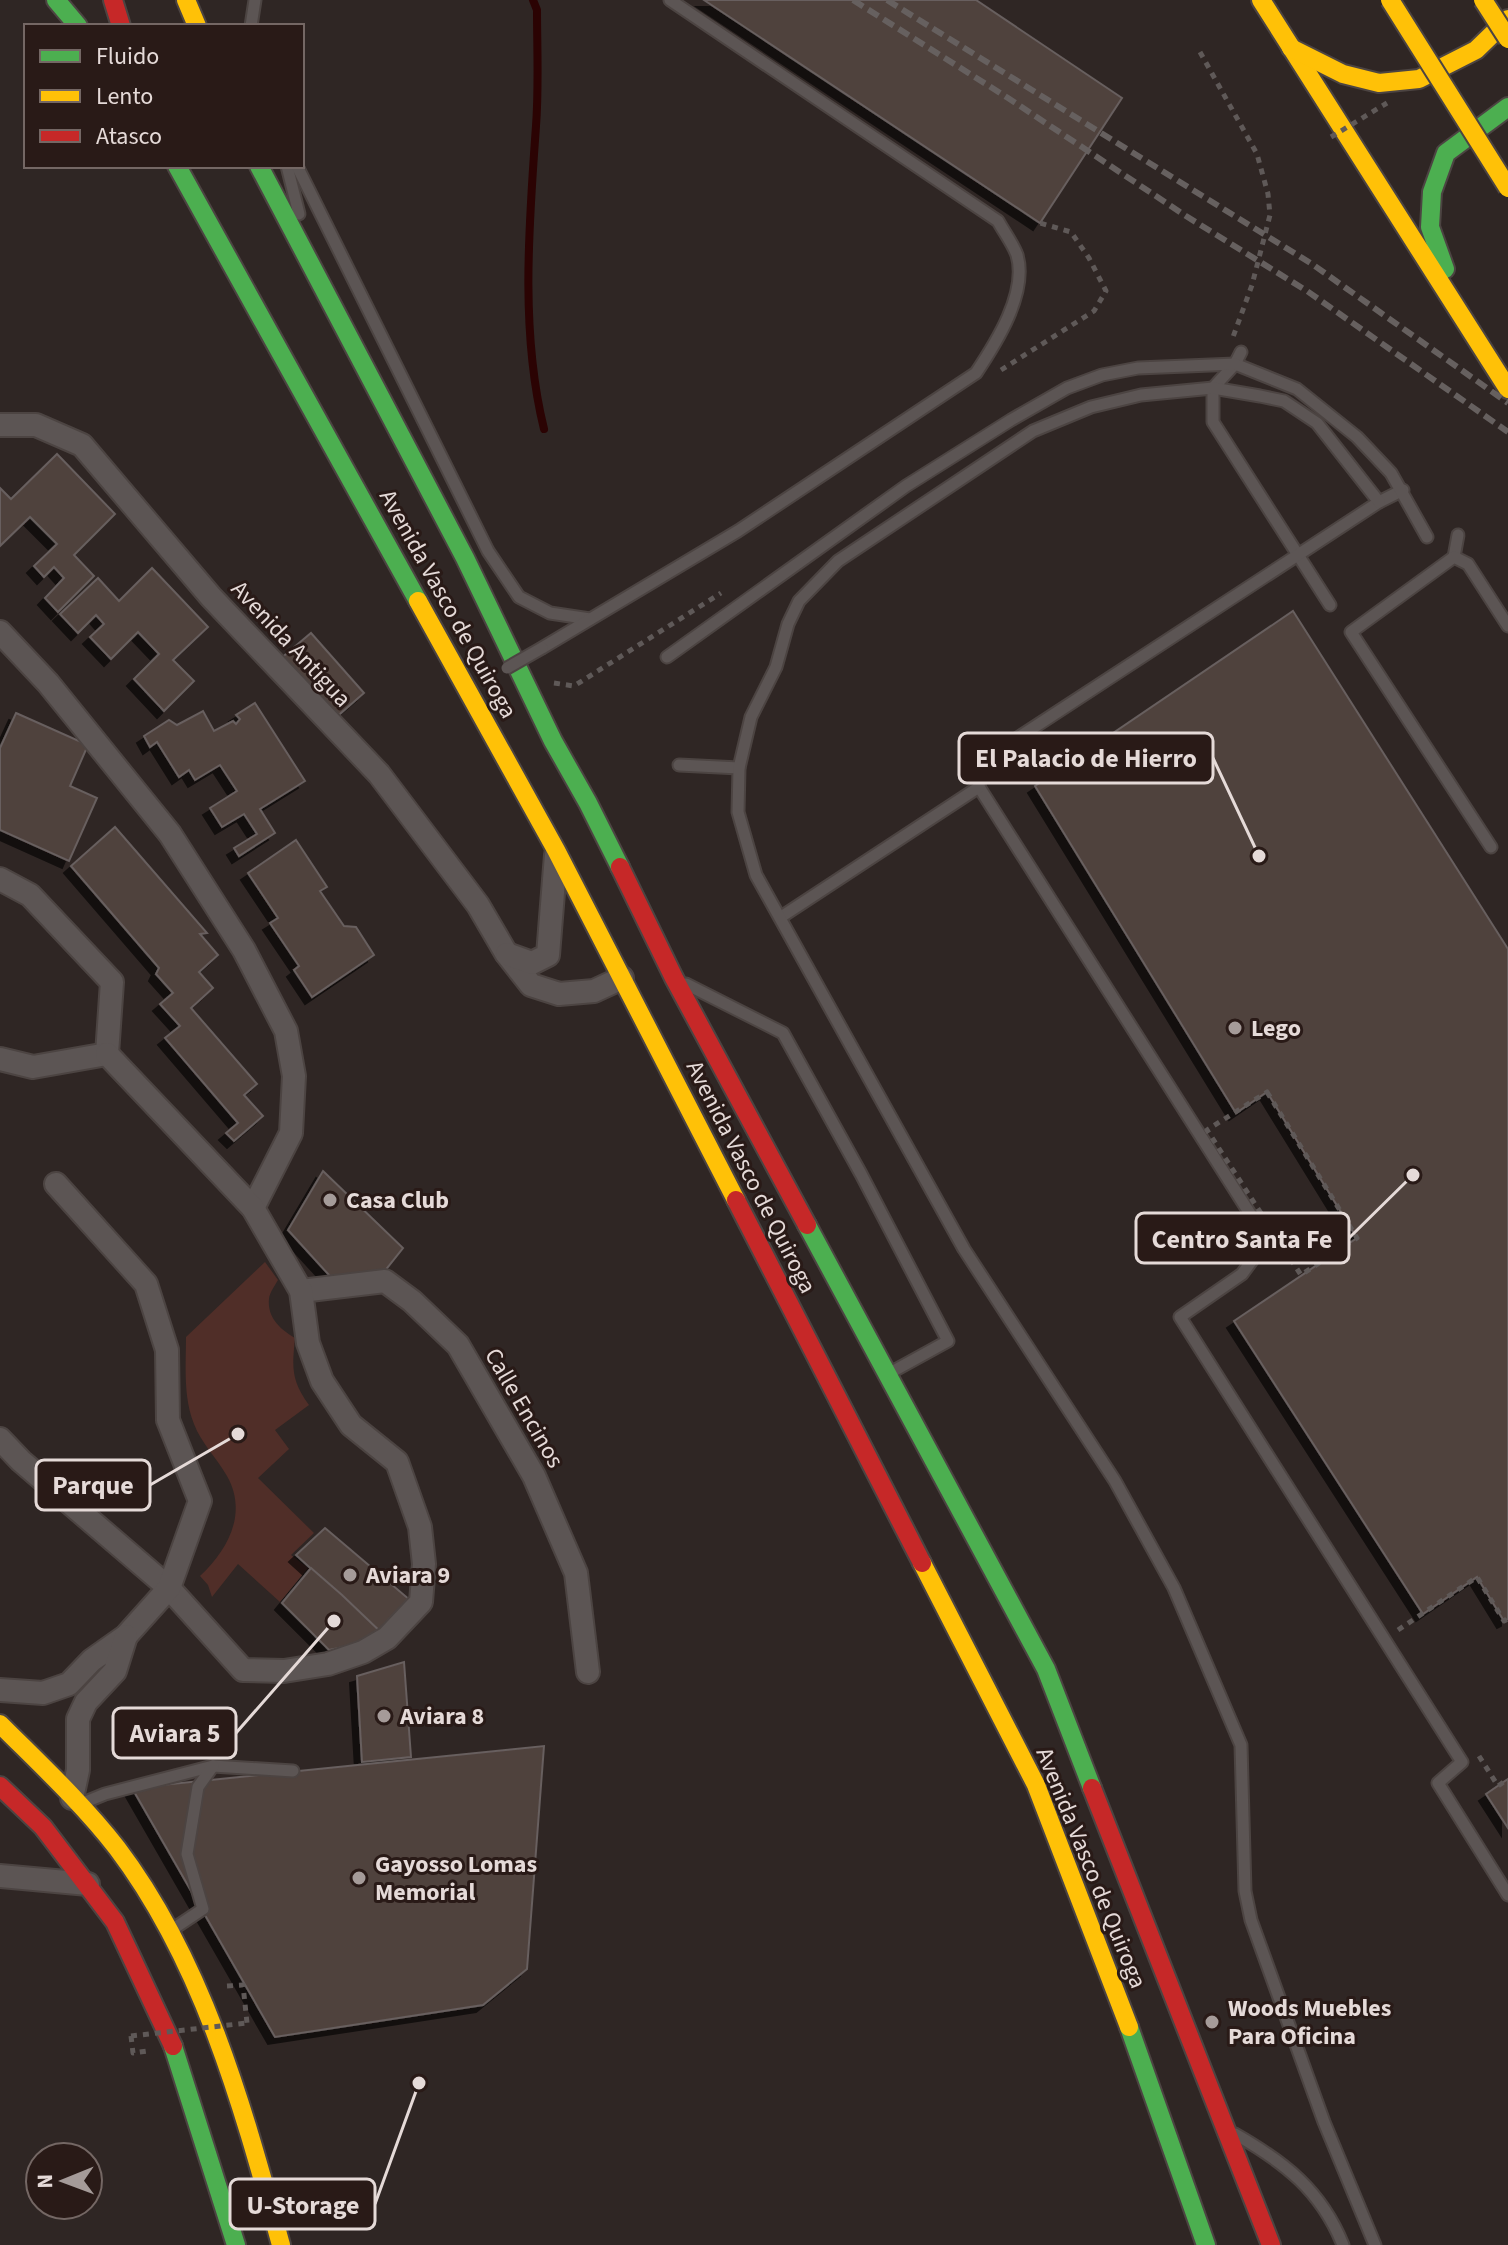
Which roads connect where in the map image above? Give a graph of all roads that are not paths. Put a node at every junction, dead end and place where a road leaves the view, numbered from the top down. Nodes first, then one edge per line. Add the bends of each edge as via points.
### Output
1 (56, 0) edge
2 (113, 0) edge
3 (186, 0) edge
4 (255, 0) edge
5 (670, 0) edge
6 (1261, 0) edge
7 (1390, 0) edge
8 (1483, 0) edge
9 (1508, 19) edge
10 (76, 24) edge
11 (120, 24) edge
12 (196, 24) edge
13 (251, 24) edge
14 (1508, 39) edge
15 (1291, 48) junction
16 (1508, 107) edge
17 (178, 168) edge
18 (260, 168) edge
19 (288, 168) edge
20 (298, 168) edge
21 (1508, 188) edge
22 (313, 268) junction
23 (1461, 317) junction
24 (1238, 358) junction
25 (1213, 388) junction
26 (1508, 389) edge
27 (0, 425) edge
28 (1403, 490) junction
29 (1379, 502) junction
30 (1458, 535) dead end
31 (1427, 537) dead end
32 (1298, 555) junction
33 (1454, 557) junction
34 (1330, 605) dead end
35 (591, 619) junction
36 (1508, 626) edge
37 (0, 632) edge
38 (667, 657) dead end
39 (507, 668) dead end
40 (679, 765) dead end
41 (739, 768) junction
42 (979, 787) junction
43 (1491, 847) dead end
44 (556, 850) junction
45 (0, 879) edge
46 (781, 917) junction
47 (506, 953) junction
48 (622, 978) junction
49 (674, 978) junction
50 (107, 1054) junction
51 (0, 1059) edge
52 (56, 1184) dead end
53 (253, 1208) junction
54 (301, 1291) junction
55 (888, 1374) junction
56 (0, 1439) edge
57 (169, 1588) junction
58 (126, 1636) junction
59 (588, 1672) dead end
60 (0, 1690) edge
61 (0, 1724) edge
62 (213, 1766) junction
63 (293, 1771) dead end
64 (0, 1786) edge
65 (75, 1801) junction
66 (0, 1876) edge
67 (88, 1884) junction
68 (1508, 1895) edge
69 (170, 1931) junction
70 (1226, 2129) junction
71 (236, 2245) edge
72 (281, 2245) edge
73 (1206, 2245) edge
74 (1271, 2245) edge
75 (1343, 2245) edge
76 (1375, 2245) edge

1 - 10 main road
2 - 11 main road
3 - 12 main road
4 - 13 lane
5 - 35 lane via 998,221 1017,256 1016,297 976,373 738,531
6 - 15 main road
7 - 21 main road, bridge
8 - 14 main road, bridge
9 - 15 main road via 1476,50 1419,79 1379,83 1343,74
15 - 23 main road
16 - 23 main road via 1446,153 1432,192 1430,227
17 - 44 main road, Avenida Vasco de Quiroga
18 - 22 main road, Avenida Vasco de Quiroga
19 - 22 lane
20 - 35 lane via 488,551 519,597 550,613
22 - 49 main road, Avenida Vasco de Quiroga via 465,558
23 - 26 main road
24 - 25 lane
24 - 28 lane via 1297,389 1357,437
24 - 38 lane via 1138,368 1060,392 906,486
25 - 29 lane via 1284,401 1317,423
25 - 32 lane via 1213,422
25 - 41 lane via 1141,395 1091,407 1033,431 838,561 799,601 788,624 776,667 751,717
27 - 47 street, Avenida Antigua via 36,425 82,445 211,597 379,774 478,905
28 - 29 lane
28 - 31 lane
29 - 32 lane
30 - 33 lane
32 - 34 lane
32 - 42 lane via 987,758
33 - 36 lane via 1468,564
33 - 43 lane via 1351,632
35 - 39 lane, bridge
37 - 53 street via 170,834 244,950 286,1031 294,1076 291,1133
40 - 41 lane
41 - 46 lane via 738,812 756,875
42 - 46 lane
42 - 68 lane via 1254,1220 1259,1251 1242,1274 1180,1317 1462,1762 1438,1783
44 - 47 street via 548,955 532,963
44 - 48 main road, Avenida Vasco de Quiroga
45 - 50 street via 30,895 112,982
46 - 76 lane via 958,1239 1115,1481 1174,1588 1241,1745 1245,1891 1251,1920
47 - 48 street, Avenida Antigua via 531,985 559,994 594,991
48 - 73 main road, Avenida Vasco de Quiroga via 1036,1785 1156,2098
49 - 55 main road, Avenida Vasco de Quiroga
49 - 55 lane via 783,1033 861,1174 948,1341
50 - 51 street via 33,1067
50 - 53 street
52 - 57 street via 146,1284 167,1350 168,1420 200,1501
53 - 54 street
54 - 57 street via 308,1343 322,1381 351,1425 397,1462 420,1527 421,1602 387,1638 363,1652 284,1671 243,1670
54 - 59 street, Calle Encinos via 385,1281 458,1345 534,1476 576,1573
55 - 70 main road, Avenida Vasco de Quiroga via 1046,1669
56 - 57 street
57 - 58 street
58 - 60 street via 69,1684 43,1693
58 - 65 street via 115,1671 86,1702 78,1719
61 - 65 main road
62 - 63 lane
62 - 65 lane
62 - 69 lane via 198,1787 187,1854 203,1909
64 - 67 main road via 43,1827
65 - 69 main road via 130,1865
66 - 67 street
67 - 71 main road via 115,1922 170,2035
69 - 72 main road via 230,2078
70 - 74 main road, Avenida Vasco de Quiroga
70 - 75 lane via 1272,2155 1306,2183

